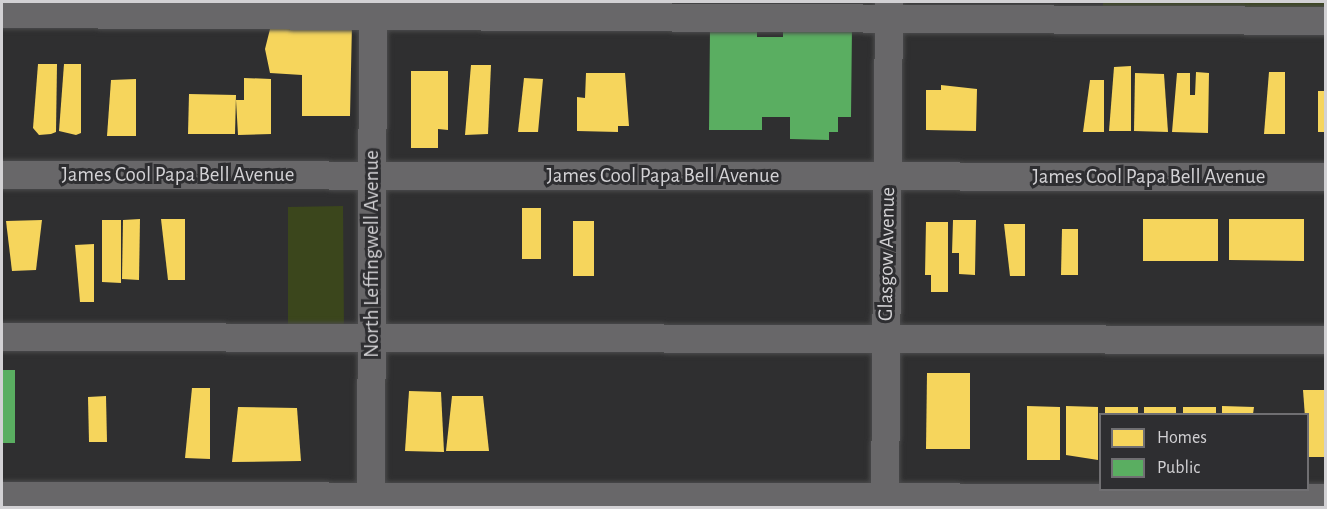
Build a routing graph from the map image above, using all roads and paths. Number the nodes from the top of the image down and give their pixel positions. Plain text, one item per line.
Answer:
1 (373, 8) edge
2 (889, 9) edge
3 (2, 14) edge
4 (1326, 21) edge
5 (2, 175) edge
6 (372, 176) junction
7 (888, 177) junction
8 (1326, 177) edge
9 (2, 337) edge
10 (371, 339) junction
11 (886, 339) junction
12 (1326, 340) edge
13 (2, 496) edge
14 (1326, 498) edge
15 (64, 502) edge
16 (371, 502) edge
17 (885, 502) edge

1 - 2 street
1 - 3 street
1 - 6 street, North Leffingwell Avenue
2 - 4 street
2 - 7 street, Glasgow Avenue
5 - 6 street, James Cool Papa Bell Avenue
6 - 7 street, James Cool Papa Bell Avenue
6 - 10 street, North Leffingwell Avenue
7 - 8 street, James Cool Papa Bell Avenue
7 - 11 street, Glasgow Avenue
9 - 10 street
10 - 11 street
10 - 16 street, North Leffingwell Avenue
11 - 12 street
11 - 17 street, Glasgow Avenue
13 - 15 street
14 - 17 street
15 - 16 street
16 - 17 street

